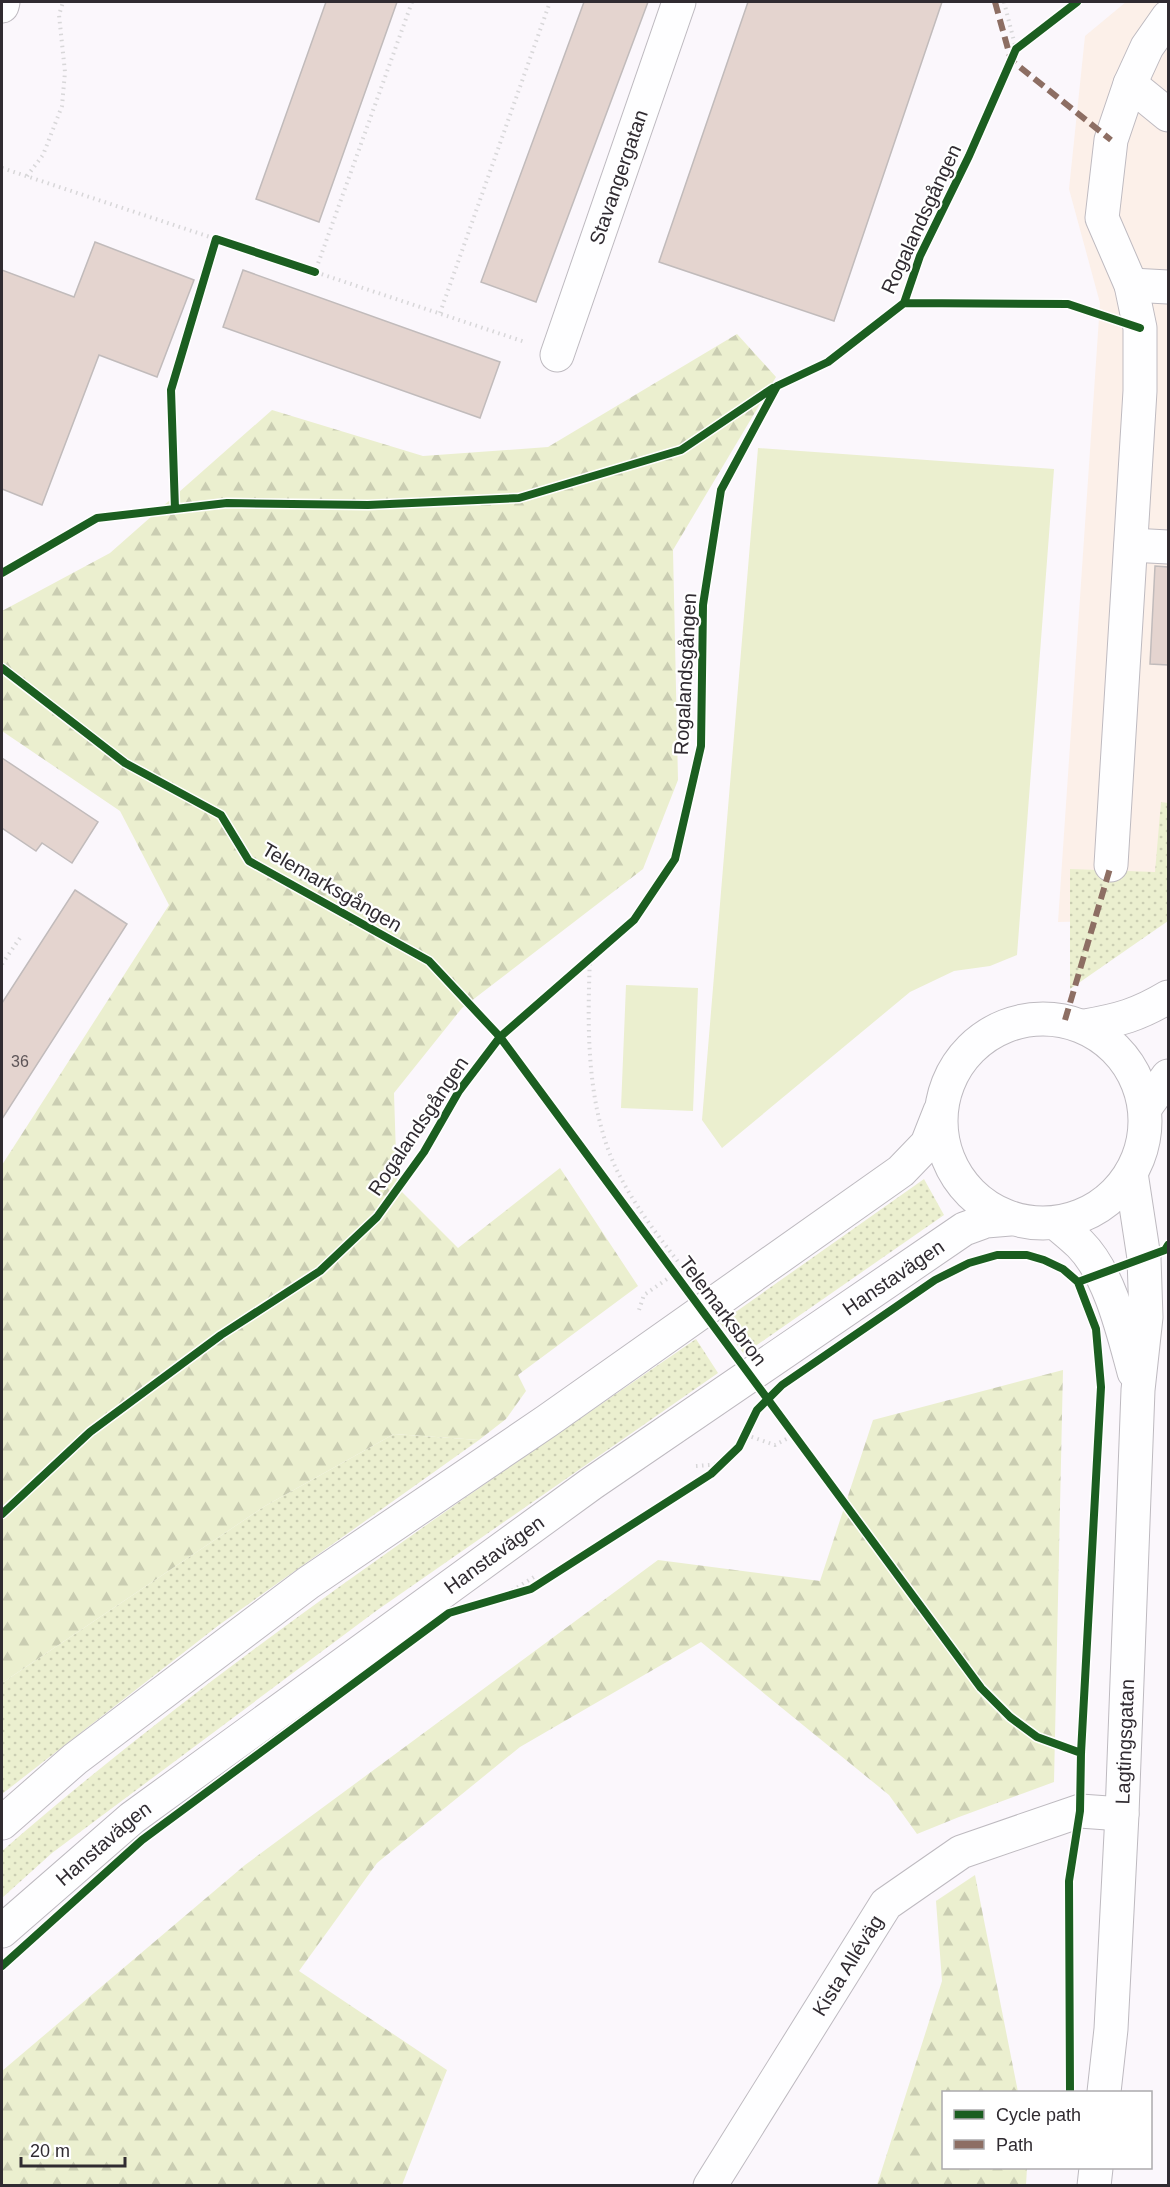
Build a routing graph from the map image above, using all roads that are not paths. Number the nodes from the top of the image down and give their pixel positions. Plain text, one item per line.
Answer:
1 (3, 2) edge
2 (679, 2) edge
3 (2, 6) edge
4 (1168, 17) edge
5 (1130, 84) junction
6 (1168, 115) edge
7 (1131, 285) junction
8 (1168, 287) edge
9 (557, 355) road end
10 (1154, 392) edge
11 (1131, 545) junction
12 (1168, 547) edge
13 (1112, 865) dead end
14 (1168, 997) edge
15 (1085, 1026) junction
16 (1168, 1076) edge
17 (1145, 1108) junction
18 (940, 1111) junction
19 (1131, 1173) junction
20 (1010, 1219) junction
21 (1056, 1223) junction
22 (1138, 1390) junction
23 (1122, 1814) junction
24 (2, 1823) edge
25 (2, 1931) edge
26 (1104, 2091) edge
27 (1096, 2169) edge
28 (710, 2186) edge
29 (1094, 2186) edge

1 - 3 main road
2 - 9 main road, Stavangergatan
4 - 5 main road
5 - 6 main road
5 - 7 main road
7 - 8 main road
7 - 10 main road
10 - 11 main road
11 - 12 main road
11 - 13 main road
14 - 15 main road
15 - 17 main road
15 - 18 main road
16 - 17 main road
17 - 19 main road
18 - 20 main road
18 - 24 main road
19 - 21 main road
19 - 22 main road, Lagtingsgatan
20 - 21 main road
20 - 25 main road, Hanstavägen
21 - 22 main road, Lagtingsgatan
22 - 23 main road, Lagtingsgatan
23 - 26 main road, Lagtingsgatan
23 - 28 main road, Kista Alléväg
27 - 29 main road

